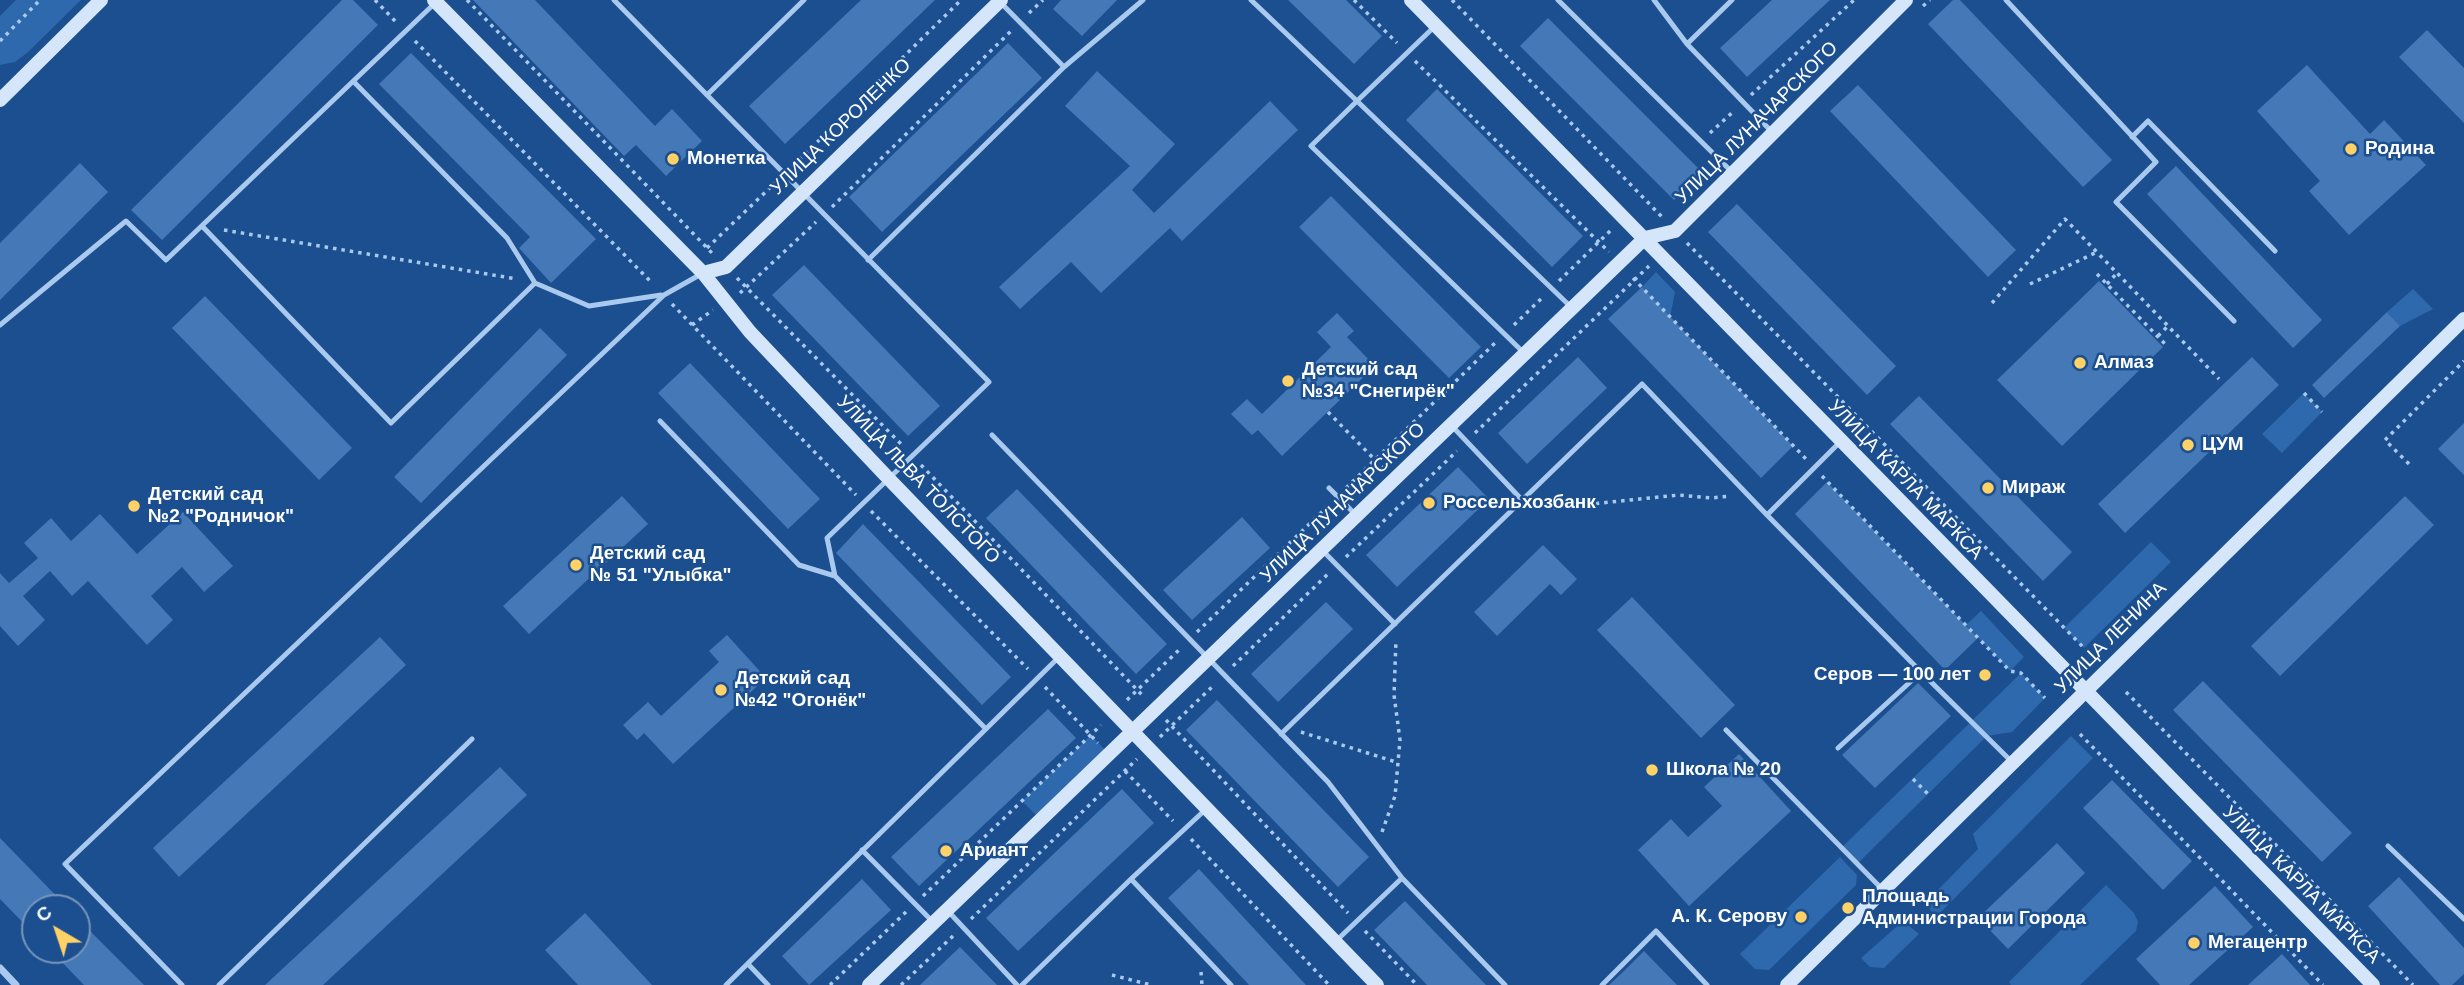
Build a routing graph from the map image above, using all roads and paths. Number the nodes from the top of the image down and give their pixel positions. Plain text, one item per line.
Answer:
1 (40, 0) edge
2 (101, 0) edge
3 (374, 0) edge
4 (467, 0) edge
5 (614, 0) edge
6 (804, 0) edge
7 (961, 0) edge
8 (1043, 0) edge
9 (1143, 0) edge
10 (1251, 0) edge
11 (1354, 0) edge
12 (1411, 0) edge
13 (1452, 0) edge
14 (1558, 0) edge
15 (1654, 0) edge
16 (1732, 0) edge
17 (1854, 0) edge
18 (1906, 0) edge
19 (2006, 0) edge
20 (435, 1) edge
21 (1001, 1) edge
22 (1020, 22) junction
23 (1436, 24) junction
24 (406, 32) junction
25 (0, 41) edge
26 (1687, 44) junction
27 (1407, 53) junction
28 (1064, 67) junction
29 (354, 82) junction
30 (707, 95) junction
31 (0, 100) edge
32 (1357, 102) junction
33 (1743, 102) junction
34 (1774, 134) junction
35 (2132, 136) junction
36 (1700, 142) junction
37 (1734, 174) junction
38 (784, 175) junction
39 (801, 192) junction
40 (824, 215) junction
41 (1625, 218) junction
42 (202, 226) junction
43 (1675, 231) junction
44 (1645, 238) junction
45 (1600, 242) junction
46 (707, 248) junction
47 (2275, 251) dead end
48 (2096, 252) junction
49 (1661, 255) junction
50 (868, 260) junction
51 (1618, 263) junction
52 (726, 267) junction
53 (704, 273) junction
54 (2097, 274) dead end
55 (2117, 274) junction
56 (1635, 280) junction
57 (536, 283) junction
58 (2030, 284) dead end
59 (2107, 284) junction
60 (1553, 288) junction
61 (748, 289) junction
62 (664, 295) junction
63 (725, 301) junction
64 (1992, 303) dead end
65 (1572, 307) junction
66 (2464, 319) edge
67 (2234, 321) dead end
68 (0, 325) edge
69 (692, 326) junction
70 (2168, 326) junction
71 (1504, 334) junction
72 (2158, 336) junction
73 (2167, 346) dead end
74 (1525, 354) junction
75 (2464, 361) edge
76 (2219, 379) dead end
77 (2304, 393) dead end
78 (1328, 412) dead end
79 (2322, 412) dead end
80 (660, 421) dead end
81 (1451, 425) junction
82 (992, 435) dead end
83 (1467, 441) junction
84 (1841, 441) junction
85 (911, 454) junction
86 (1375, 460) junction
87 (2409, 464) dead end
88 (1814, 468) junction
89 (888, 478) junction
90 (1394, 480) junction
91 (1329, 488) dead end
92 (1747, 494) junction
93 (1337, 496) junction
94 (1523, 501) junction
95 (863, 503) junction
96 (1767, 515) junction
97 (1357, 516) junction
98 (1322, 550) junction
99 (1337, 566) junction
100 (835, 576) junction
101 (1395, 624) junction
102 (1190, 638) junction
103 (2084, 648) dead end
104 (1060, 656) junction
105 (1209, 659) junction
106 (1921, 672) junction
107 (1224, 675) junction
108 (1037, 678) junction
109 (1137, 690) junction
110 (2084, 692) junction
111 (2126, 692) dead end
112 (2045, 698) dead end
113 (1157, 710) junction
114 (1115, 712) junction
115 (1172, 725) junction
116 (986, 729) junction
117 (1726, 730) dead end
118 (1134, 732) junction
119 (1281, 734) junction
120 (2080, 734) dead end
121 (1091, 735) junction
122 (472, 739) dead end
123 (1149, 747) junction
124 (1838, 748) dead end
125 (1110, 755) junction
126 (1397, 762) junction
127 (2013, 763) junction
128 (1125, 771) junction
129 (1913, 779) dead end
130 (1927, 794) dead end
131 (1208, 808) junction
132 (1183, 831) junction
133 (1377, 845) junction
134 (2388, 846) dead end
135 (862, 850) junction
136 (1402, 878) junction
137 (1131, 879) junction
138 (1884, 891) junction
139 (915, 904) junction
140 (947, 910) junction
141 (2464, 919) edge
142 (1356, 921) junction
143 (934, 923) junction
144 (962, 927) junction
145 (1335, 941) junction
146 (748, 964) junction
147 (0, 968) edge
148 (1112, 975) dead end
149 (16, 985) edge
150 (182, 985) edge
151 (219, 985) edge
152 (726, 985) edge
153 (768, 985) edge
154 (830, 985) edge
155 (869, 985) edge
156 (901, 985) edge
157 (1019, 985) edge
158 (1151, 985) edge
159 (1231, 985) edge
160 (1329, 985) edge
161 (1377, 985) edge
162 (1418, 985) edge
163 (1505, 985) edge
164 (1602, 985) edge
165 (1707, 985) edge
166 (1787, 985) edge
167 (2323, 985) edge
168 (2373, 985) edge
169 (2413, 985) edge

1 - 25 path
2 - 31 street
3 - 24 path
4 - 46 path
5 - 30 lane
6 - 30 lane
7 - 38 path
8 - 22 path
9 - 28 lane
10 - 32 lane
11 - 27 path
12 - 23 street, УЛИЦА КАРЛА МАРКСА
13 - 43 path
14 - 36 lane
15 - 26 lane
16 - 26 lane
17 - 33 path
18 - 34 street, УЛИЦА ЛУНАЧАРСКОГО
19 - 35 lane
20 - 24 lane
20 - 53 street, УЛИЦА ЛЬВА ТОЛСТОГО
21 - 22 lane
21 - 39 street, УЛИЦА КОРОЛЕНКО
22 - 28 lane
22 - 40 path
23 - 27 lane
23 - 41 street, УЛИЦА КАРЛА МАРКСА
24 - 29 lane
24 - 62 path
26 - 33 lane
27 - 32 lane
27 - 45 path
28 - 50 lane
29 - 42 lane
29 - 57 lane
30 - 38 lane
32 - 60 lane
32 - 71 lane
33 - 34 lane
33 - 36 path
34 - 37 street, УЛИЦА ЛУНАЧАРСКОГО
35 - 47 lane
35 - 67 lane
36 - 37 lane
37 - 43 street, УЛИЦА ЛУНАЧАРСКОГО
38 - 39 lane
38 - 46 path
39 - 40 lane
39 - 52 street, УЛИЦА КОРОЛЕНКО
40 - 50 lane
40 - 61 path
41 - 44 street, УЛИЦА КАРЛА МАРКСА
41 - 45 path
42 - 57 path
42 - 57 lane
42 - 68 lane
43 - 44 street, УЛИЦА ЛУНАЧАРСКОГО
43 - 103 path
44 - 49 street, УЛИЦА КАРЛА МАРКСА
44 - 51 street, УЛИЦА ЛУНАЧАРСКОГО
45 - 51 path
45 - 60 path
46 - 52 path
48 - 55 path
48 - 58 path
48 - 64 path
49 - 56 path
49 - 84 street, УЛИЦА КАРЛА МАРКСА
50 - 85 lane
51 - 56 path
51 - 65 street, УЛИЦА ЛУНАЧАРСКОГО
52 - 53 street, УЛИЦА КОРОЛЕНКО
52 - 61 path
53 - 62 lane
53 - 63 street, УЛИЦА ЛЬВА ТОЛСТОГО
54 - 59 path
55 - 59 path
55 - 70 path
56 - 83 path
56 - 88 path
57 - 62 lane
59 - 72 path
60 - 65 lane
60 - 71 path
61 - 63 path
61 - 85 path
62 - 69 path
62 - 150 lane
63 - 69 path
63 - 89 street, УЛИЦА ЛЬВА ТОЛСТОГО
65 - 74 street, УЛИЦА ЛУНАЧАРСКОГО
66 - 110 street, УЛИЦА ЛЕНИНА
69 - 95 path
70 - 72 path
70 - 76 path
71 - 74 lane
71 - 86 path
72 - 73 path
74 - 81 street, УЛИЦА ЛУНАЧАРСКОГО
75 - 87 path
77 - 79 path
78 - 86 path
80 - 100 lane
81 - 83 lane
81 - 90 street, УЛИЦА ЛУНАЧАРСКОГО
82 - 102 lane
83 - 94 lane
83 - 99 path
84 - 88 lane
84 - 110 street, УЛИЦА КАРЛА МАРКСА
85 - 89 lane
85 - 109 path
86 - 90 path
86 - 93 path
88 - 96 lane
88 - 112 path
89 - 95 lane
89 - 104 street, УЛИЦА ЛЬВА ТОЛСТОГО
90 - 97 street, УЛИЦА ЛУНАЧАРСКОГО
91 - 93 lane
92 - 94 path
92 - 94 lane
92 - 96 lane
93 - 97 lane
93 - 102 path
94 - 101 lane
95 - 100 lane
95 - 108 path
96 - 106 lane
97 - 98 street, УЛИЦА ЛУНАЧАРСКОГО
98 - 99 lane
98 - 105 street, УЛИЦА ЛУНАЧАРСКОГО
99 - 101 lane
99 - 107 path
100 - 116 lane
101 - 119 lane
101 - 126 path
102 - 105 lane
102 - 109 path
104 - 108 lane
104 - 114 street, УЛИЦА ЛЬВА ТОЛСТОГО
105 - 107 lane
105 - 113 street, УЛИЦА ЛУНАЧАРСКОГО
106 - 124 lane
106 - 127 lane
107 - 115 path
107 - 119 lane
108 - 116 lane
108 - 121 path
109 - 113 path
109 - 114 path
110 - 127 street, УЛИЦА ЛЕНИНА
110 - 168 street, УЛИЦА КАРЛА МАРКСА
111 - 169 path
113 - 115 path
113 - 118 street, УЛИЦА ЛУНАЧАРСКОГО
114 - 118 street, УЛИЦА ЛЬВА ТОЛСТОГО
114 - 121 path
115 - 123 path
115 - 142 path
116 - 135 lane
117 - 138 lane
118 - 123 street, УЛИЦА ЛЬВА ТОЛСТОГО
118 - 125 street, УЛИЦА ЛУНАЧАРСКОГО
119 - 126 path
119 - 133 lane
120 - 167 path
121 - 125 path
121 - 139 path
122 - 151 lane
123 - 128 path
123 - 131 street, УЛИЦА ЛЬВА ТОЛСТОГО
125 - 128 path
125 - 140 street, УЛИЦА ЛУНАЧАРСКОГО
126 - 133 path
127 - 138 street, УЛИЦА ЛЕНИНА
128 - 132 path
128 - 144 path
129 - 130 path
131 - 132 lane
131 - 145 street, УЛИЦА ЛЬВА ТОЛСТОГО
132 - 137 lane
132 - 160 path
133 - 136 lane
134 - 141 lane
135 - 139 lane
135 - 146 lane
136 - 142 lane
136 - 163 lane
137 - 157 lane
137 - 159 lane
138 - 166 street, УЛИЦА ЛЕНИНА
139 - 143 lane
139 - 154 path
140 - 143 street, УЛИЦА ЛУНАЧАРСКОГО
140 - 144 lane
142 - 145 lane
142 - 162 path
143 - 155 street, УЛИЦА ЛУНАЧАРСКОГО
144 - 156 path
144 - 157 lane
145 - 161 street, УЛИЦА ЛЬВА ТОЛСТОГО
146 - 152 lane
146 - 153 lane
147 - 149 street
148 - 158 path
164 - 165 lane

